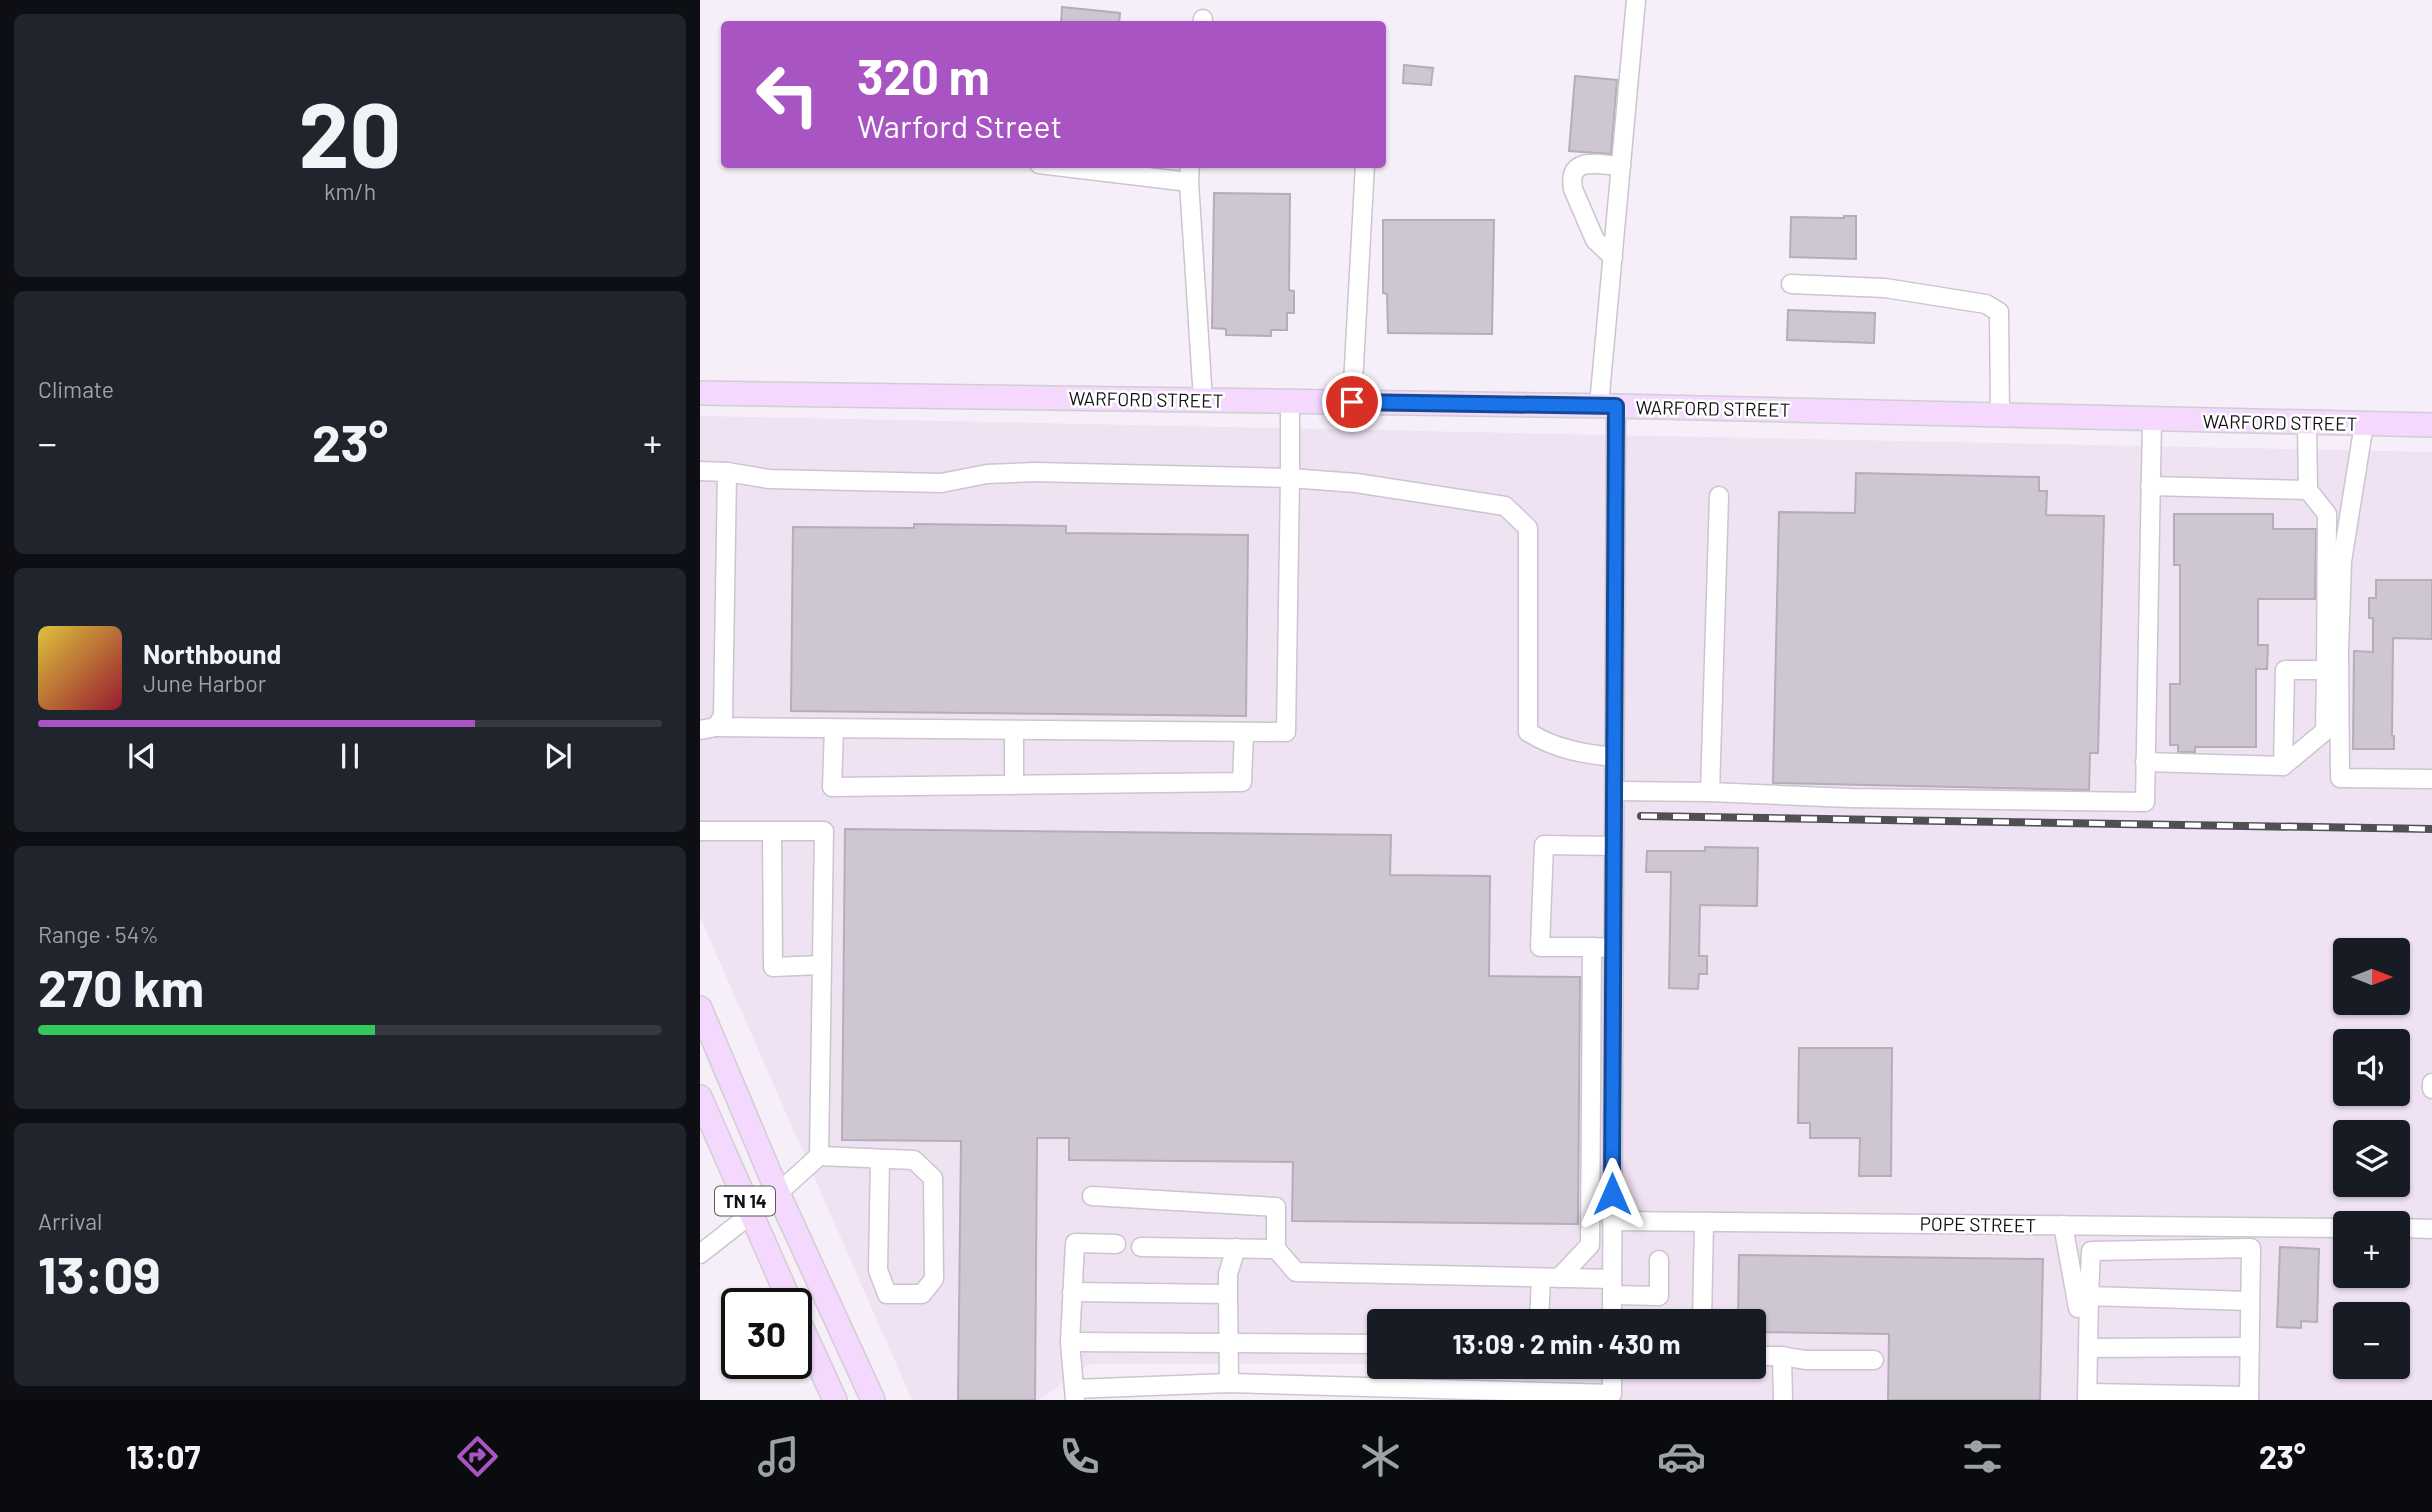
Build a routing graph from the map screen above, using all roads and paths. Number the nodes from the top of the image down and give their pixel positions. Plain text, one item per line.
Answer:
1 (1636, 0) edge
2 (1621, 166) junction
3 (1106, 168) edge
4 (1365, 168) edge
5 (1189, 173) edge
6 (1613, 257) junction
7 (1791, 284) dead end
8 (700, 393) edge
9 (1203, 400) junction
10 (1290, 401) junction
11 (1352, 402) junction
12 (1607, 406) junction
13 (2000, 415) junction
14 (2152, 419) junction
15 (2307, 422) junction
16 (2364, 424) junction
17 (2432, 425) edge
18 (700, 471) edge
19 (727, 472) junction
20 (1290, 478) junction
21 (2150, 486) junction
22 (2308, 490) junction
23 (1719, 496) dead end
24 (2326, 670) junction
25 (708, 729) edge
26 (834, 729) junction
27 (1014, 731) junction
28 (1244, 732) junction
29 (1614, 757) junction
30 (2145, 762) junction
31 (2283, 766) junction
32 (2432, 779) edge
33 (1014, 785) junction
34 (1614, 791) junction
35 (1710, 792) junction
36 (700, 831) edge
37 (772, 831) junction
38 (1614, 846) junction
39 (1592, 947) junction
40 (1613, 948) junction
41 (821, 965) junction
42 (700, 1009) edge
43 (2432, 1083) edge
44 (2432, 1089) edge
45 (700, 1097) edge
46 (819, 1156) junction
47 (880, 1159) junction
48 (779, 1193) junction
49 (1092, 1196) dead end
50 (751, 1214) junction
51 (1612, 1221) junction
52 (1704, 1222) junction
53 (2063, 1225) junction
54 (2333, 1228) edge
55 (2410, 1228) edge
56 (2432, 1229) edge
57 (1116, 1244) dead end
58 (1141, 1247) dead end
59 (1236, 1248) junction
60 (1276, 1249) junction
61 (700, 1254) edge
62 (1659, 1260) dead end
63 (1541, 1278) junction
64 (1559, 1278) junction
65 (1612, 1287) junction
66 (784, 1288) edge
67 (1072, 1292) junction
68 (1228, 1294) junction
69 (2083, 1296) junction
70 (2250, 1301) junction
71 (1540, 1309) edge
72 (1612, 1309) edge
73 (1702, 1309) edge
74 (1070, 1342) junction
75 (1229, 1342) junction
76 (1367, 1344) edge
77 (2250, 1347) junction
78 (2088, 1348) junction
79 (812, 1350) edge
80 (1766, 1356) edge
81 (1782, 1356) junction
82 (1874, 1360) dead end
83 (1612, 1379) edge
84 (1229, 1383) junction
85 (1075, 1394) edge
86 (2085, 1397) edge
87 (2249, 1398) edge
88 (835, 1400) edge
89 (873, 1400) edge
90 (1783, 1400) edge

1 - 2 street
2 - 6 street
2 - 6 street
3 - 5 street
4 - 11 street
5 - 9 street
6 - 12 street
7 - 13 street
8 - 9 main road, WARFORD STREET
9 - 10 main road, WARFORD STREET
10 - 11 main road, WARFORD STREET
10 - 20 street
11 - 12 main road, WARFORD STREET
12 - 13 main road, WARFORD STREET
12 - 29 street
13 - 14 main road, WARFORD STREET
14 - 15 main road, WARFORD STREET
14 - 21 street
15 - 16 main road, WARFORD STREET
15 - 22 street
16 - 17 main road, WARFORD STREET
16 - 32 street
18 - 19 street
19 - 20 street
19 - 25 street
20 - 28 street
20 - 29 street
21 - 22 street
21 - 30 street
22 - 24 street
23 - 35 street
24 - 31 street
24 - 31 street
25 - 26 street
26 - 27 street
26 - 33 street
27 - 28 street
27 - 33 street
28 - 33 street
29 - 34 street
30 - 31 street
30 - 35 street
34 - 35 street
34 - 38 street
36 - 37 street
37 - 41 street
37 - 41 street
38 - 39 street
38 - 40 street
39 - 40 street
39 - 64 street
40 - 51 street
41 - 46 street
42 - 48 main road, TN 14
43 - 44 street
45 - 50 main road, TN 14
46 - 47 street
46 - 48 street
47 - 47 street
48 - 50 street
48 - 89 main road, TN 14
49 - 60 street
50 - 61 street
50 - 66 main road, TN 14
51 - 52 street, POPE STREET
51 - 65 street
52 - 53 street, POPE STREET
52 - 73 street
53 - 54 street, POPE STREET
53 - 69 street
55 - 56 street
57 - 67 street
58 - 59 street
59 - 60 street
59 - 68 street
60 - 63 street
62 - 65 street
63 - 64 street
63 - 71 street
64 - 65 street
65 - 72 street
67 - 68 street
67 - 74 street
68 - 75 street
69 - 70 street
69 - 70 street
69 - 78 street
69 - 86 street
70 - 77 street
74 - 75 street
74 - 85 street
75 - 76 street
75 - 84 street
77 - 78 street
77 - 87 street
78 - 86 street
79 - 88 main road
80 - 81 street
81 - 82 street
81 - 90 street
83 - 84 street
84 - 85 street
86 - 87 street

